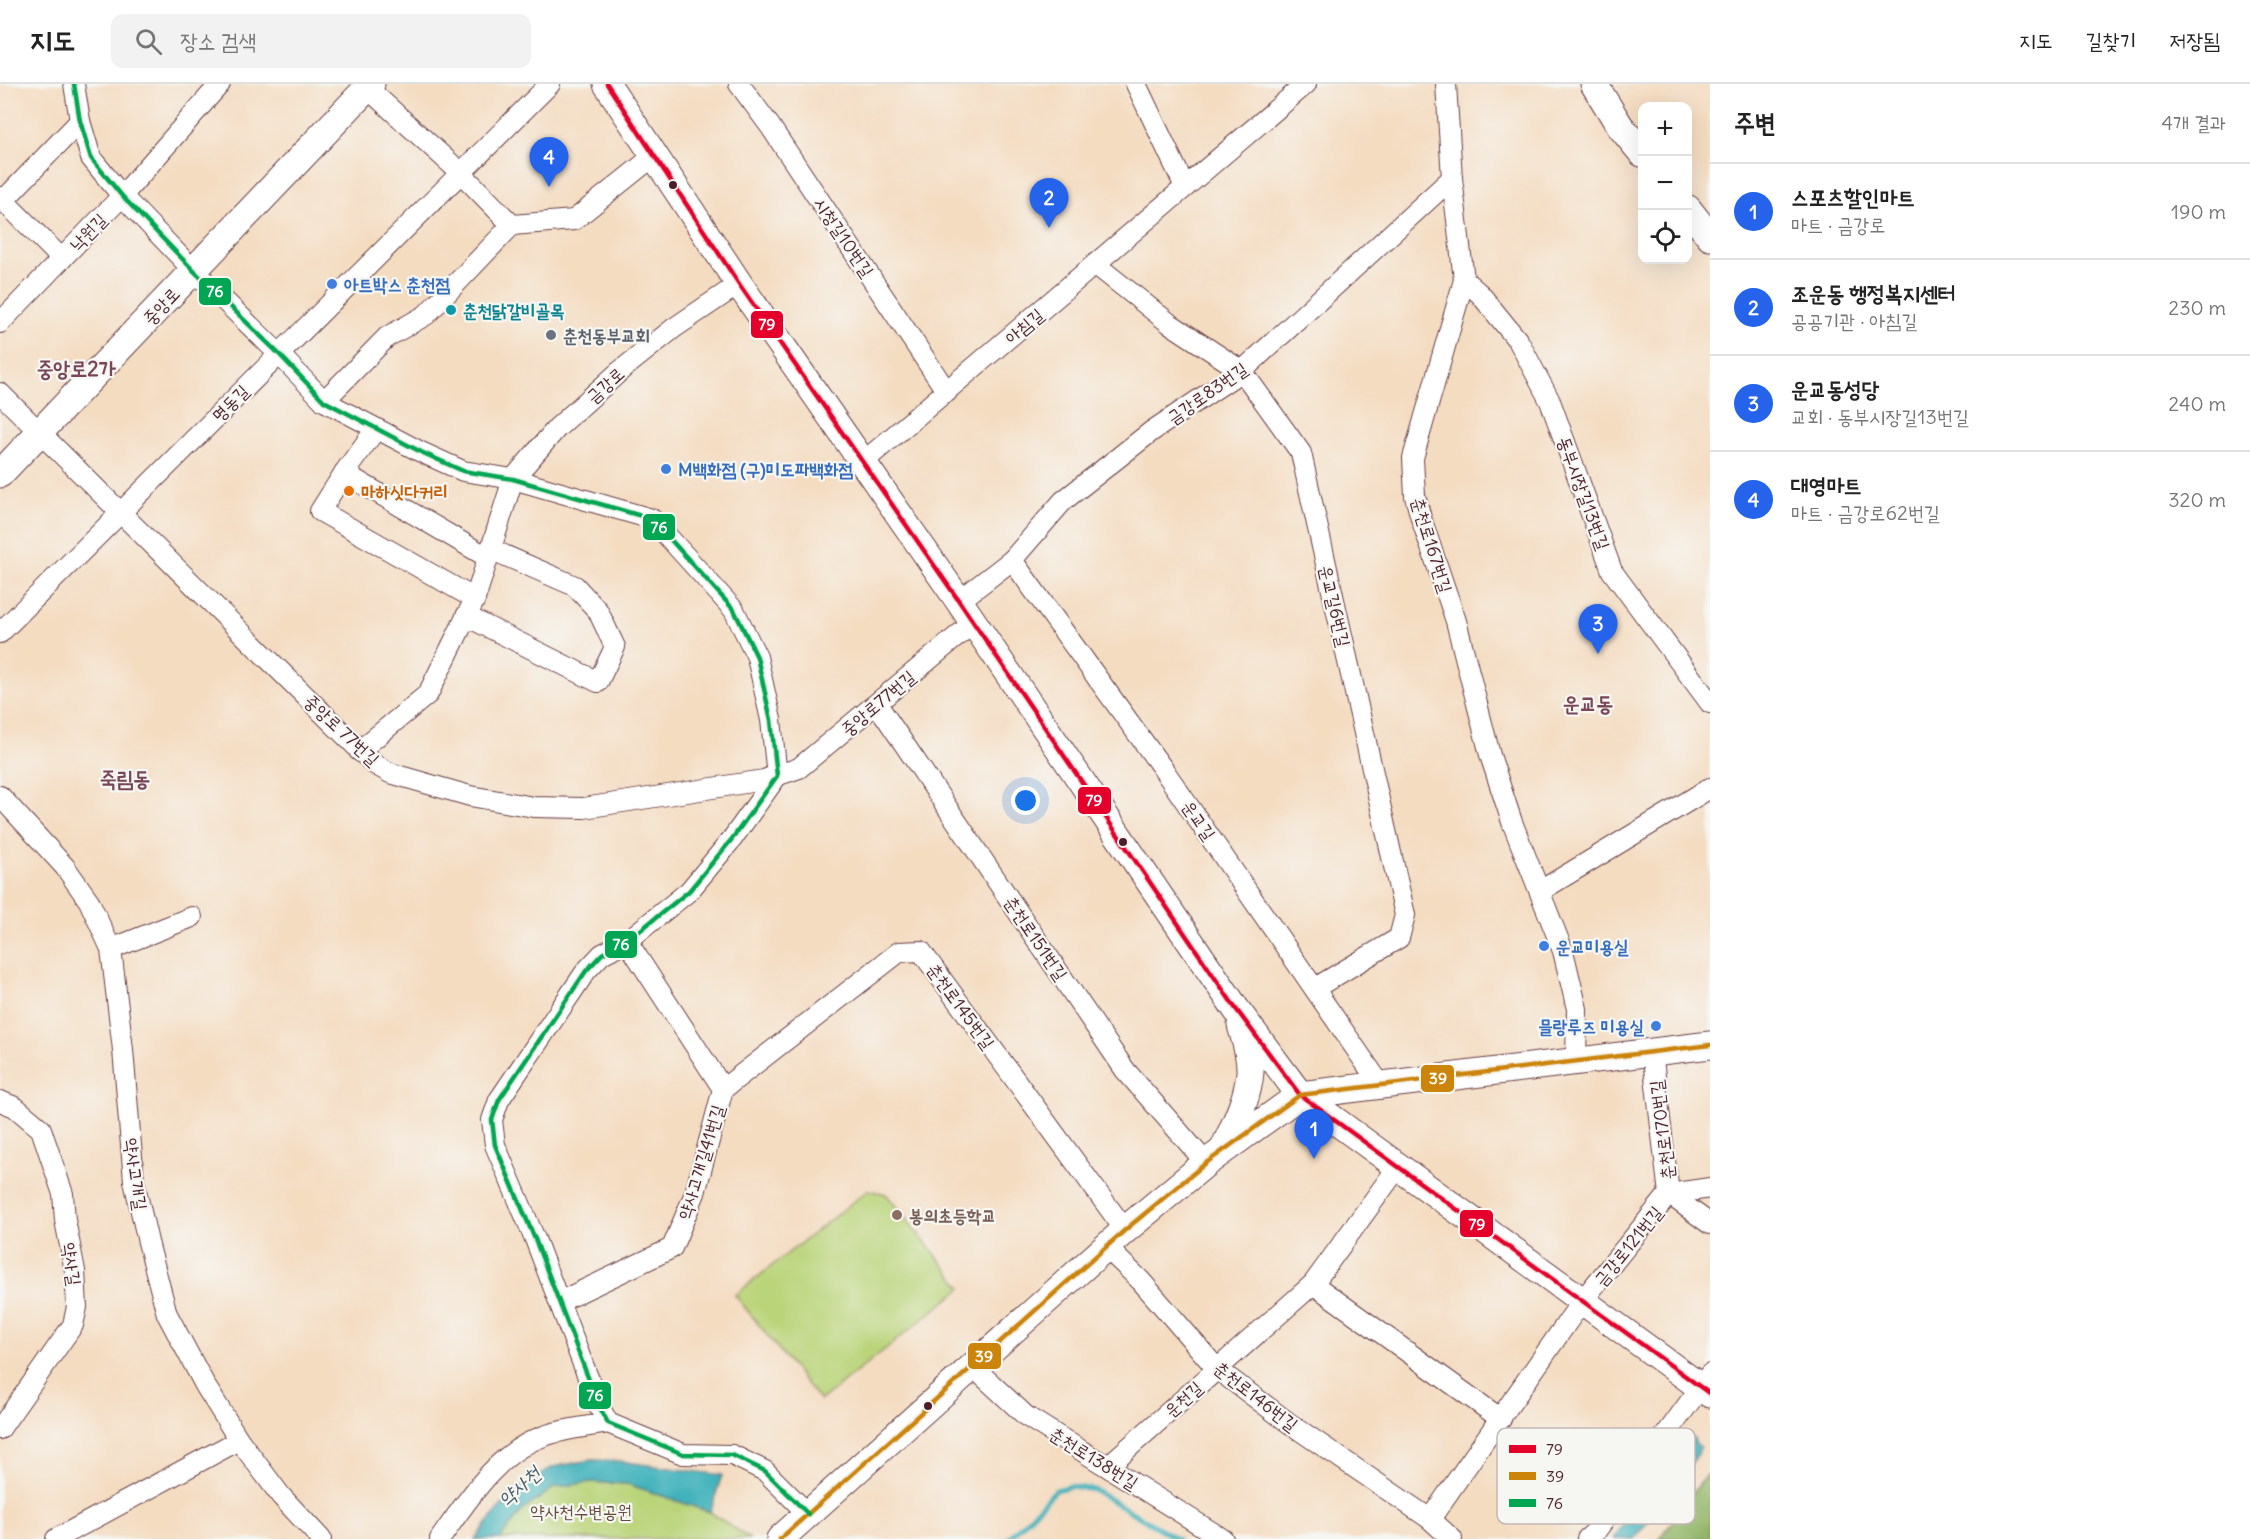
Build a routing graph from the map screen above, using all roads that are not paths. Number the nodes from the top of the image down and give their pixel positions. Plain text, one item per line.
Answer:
1 (74, 84) edge
2 (220, 84) edge
3 (550, 84) edge
4 (608, 84) edge
5 (739, 84) edge
6 (1136, 84) edge
7 (1306, 84) edge
8 (1446, 84) edge
9 (1594, 84) edge
10 (367, 85) edge
11 (80, 121) junction
12 (1638, 148) edge
13 (655, 155) junction
14 (462, 173) junction
15 (1452, 178) junction
16 (1185, 187) junction
17 (122, 196) junction
18 (2, 199) edge
19 (1689, 210) edge
20 (512, 225) junction
21 (1710, 237) edge
22 (62, 259) junction
23 (1096, 265) junction
24 (194, 271) junction
25 (1464, 280) junction
26 (739, 284) junction
27 (0, 323) edge
28 (279, 354) junction
29 (1242, 371) junction
30 (946, 392) junction
31 (0, 393) edge
32 (324, 401) junction
33 (376, 429) junction
34 (41, 433) junction
35 (862, 463) junction
36 (344, 473) junction
37 (0, 474) edge
38 (513, 479) junction
39 (121, 513) junction
40 (488, 553) junction
41 (1012, 560) junction
42 (470, 608) junction
43 (966, 612) junction
44 (0, 633) edge
45 (1710, 703) edge
46 (877, 704) junction
47 (359, 751) junction
48 (777, 776) junction
49 (1710, 788) edge
50 (0, 796) edge
51 (1540, 891) junction
52 (192, 917) dead end
53 (627, 941) junction
54 (111, 949) junction
55 (1315, 988) junction
56 (1236, 1010) junction
57 (1710, 1045) edge
58 (1652, 1051) junction
59 (1576, 1060) junction
60 (1380, 1084) junction
61 (723, 1089) junction
62 (1300, 1095) junction
63 (0, 1101) edge
64 (1214, 1157) junction
65 (1398, 1167) junction
66 (1710, 1188) edge
67 (1670, 1194) junction
68 (1710, 1224) edge
69 (1116, 1238) junction
70 (1313, 1284) junction
71 (1582, 1301) junction
72 (559, 1302) junction
73 (972, 1366) junction
74 (1217, 1369) junction
75 (1706, 1385) edge
76 (1501, 1419) junction
77 (608, 1423) junction
78 (1674, 1428) edge
79 (0, 1429) edge
80 (239, 1440) junction
81 (1108, 1466) junction
82 (808, 1514) junction
83 (1430, 1519) junction
84 (1601, 1524) edge
85 (1198, 1532) edge
86 (56, 1539) edge
87 (321, 1539) edge
88 (440, 1539) edge
89 (780, 1539) edge
90 (1223, 1539) edge
91 (1452, 1539) edge
92 (1587, 1539) edge

1 - 11 street
2 - 17 street, 낙원길
3 - 14 street, 명동길
4 - 13 street
5 - 30 street, 시청길10번길
6 - 16 street
7 - 16 street, 아침길
8 - 15 street, 춘천로167번길
9 - 12 street
10 - 14 street
10 - 24 street, 중앙로
11 - 17 street
11 - 18 street
13 - 20 street
13 - 26 street
14 - 20 street
14 - 28 street, 명동길
15 - 25 street, 춘천로167번길
15 - 29 street, 금강로83번길
16 - 23 street, 아침길
17 - 22 street, 낙원길
17 - 24 street
18 - 22 street
19 - 21 street
20 - 32 street
22 - 27 street, 낙원길
23 - 29 street, 운교길6번길
23 - 30 street, 아침길
24 - 28 street
24 - 34 street, 중앙로
25 - 45 street, 동부시장길13번길
25 - 51 street, 춘천로167번길
26 - 35 street
26 - 38 street, 금강로
28 - 32 street
28 - 39 street, 명동길
29 - 41 street, 금강로83번길
29 - 55 street, 운교길6번길
30 - 35 street, 아침길
31 - 34 street
32 - 33 street
33 - 36 street
33 - 38 street
34 - 37 street, 중앙로
34 - 39 street, 중앙로 77번길
35 - 43 street
36 - 40 street
36 - 42 street
38 - 40 street
38 - 48 street
39 - 44 street, 명동길
39 - 47 street, 중앙로 77번길
40 - 42 street
40 - 42 street
41 - 43 street, 금강로83번길
41 - 55 street, 운교길
42 - 47 street
43 - 46 street, 중앙로77번길
43 - 56 street
46 - 48 street, 중앙로77번길
46 - 64 street, 춘천로151번길
47 - 48 street, 중앙로 77번길
48 - 53 street
49 - 51 street
50 - 54 street, 약사고개길
51 - 59 street, 춘천로167번길
52 - 54 street
53 - 61 street, 약사고개길41번길
53 - 72 street
54 - 80 street, 약사고개길
55 - 60 street, 운교길
56 - 62 street
56 - 64 street
57 - 58 street
58 - 59 street
58 - 67 street, 춘천로170번길
59 - 60 street
60 - 62 street
61 - 69 street, 춘천로145번길
61 - 72 street, 약사고개길41번길
62 - 64 street
62 - 65 street
63 - 79 street, 약사길
64 - 69 street
65 - 70 street, 운천길
65 - 71 street
66 - 67 street, 금강로121번길
67 - 68 street, 춘천로170번길
67 - 71 street, 금강로121번길
69 - 73 street
69 - 74 street, 춘천로146번길
70 - 74 street, 운천길
70 - 76 street
71 - 75 street
71 - 76 street
72 - 77 street
73 - 81 street, 춘천로138번길
73 - 82 street
74 - 81 street, 운천길
74 - 83 street, 춘천로146번길
75 - 78 street
76 - 83 street
77 - 82 street
77 - 88 street
80 - 86 street
80 - 87 street, 약사고개길
81 - 85 street, 춘천로138번길
82 - 89 street
83 - 91 street, 춘천로146번길
84 - 92 street
85 - 90 street, 춘천로138번길

